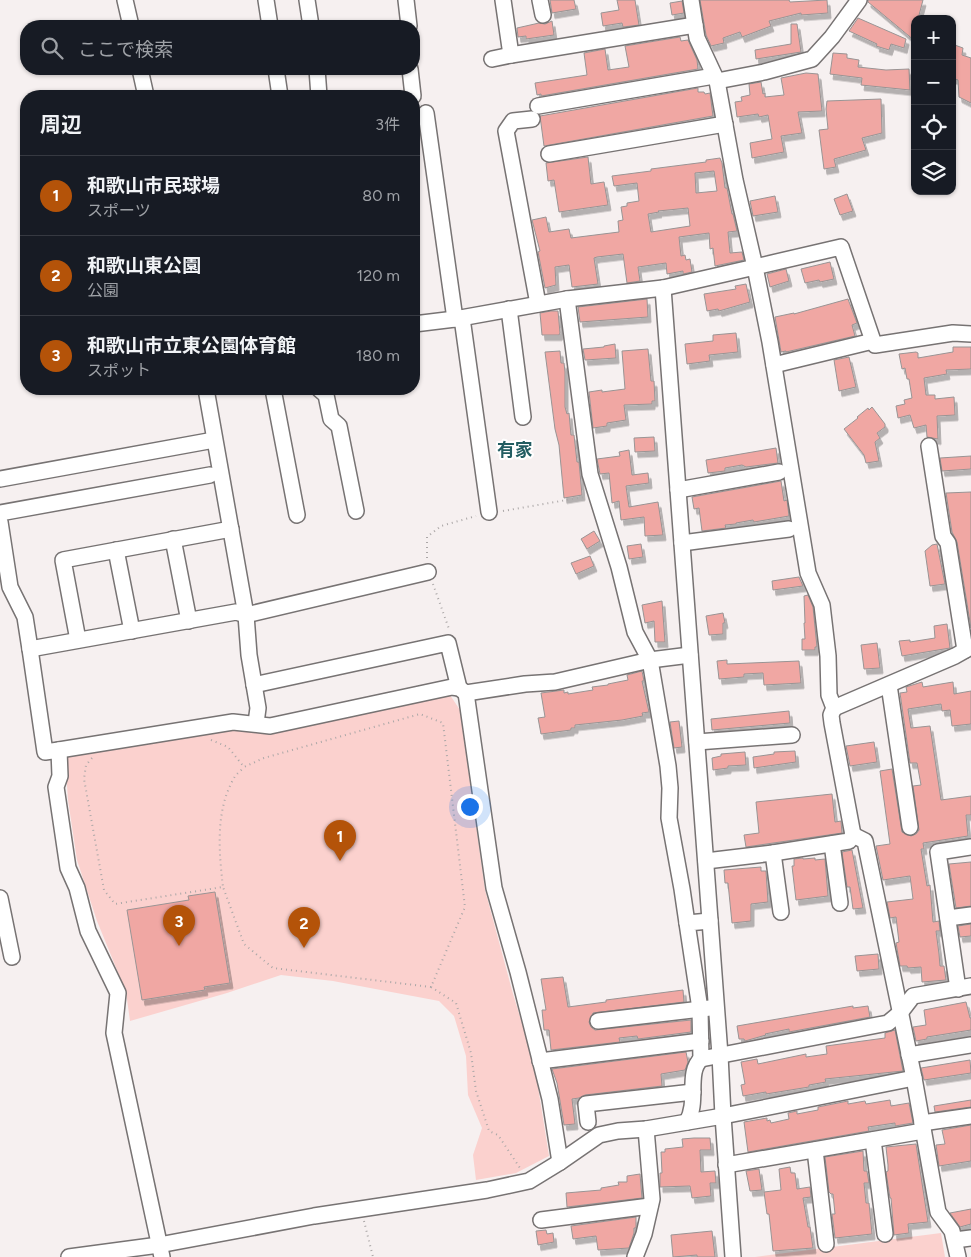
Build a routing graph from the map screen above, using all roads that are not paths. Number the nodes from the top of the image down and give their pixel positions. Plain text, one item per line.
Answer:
1 (125, 0) edge
2 (266, 0) edge
3 (307, 0) edge
4 (406, 0) edge
5 (503, 0) edge
6 (691, 0) edge
7 (859, 0) edge
8 (130, 20) edge
9 (269, 20) edge
10 (310, 20) edge
11 (408, 20) edge
12 (695, 25) junction
13 (511, 55) junction
14 (492, 59) dead end
15 (141, 75) edge
16 (277, 75) edge
17 (317, 75) edge
18 (411, 75) edge
19 (716, 79) junction
20 (145, 90) edge
21 (279, 90) edge
22 (319, 90) edge
23 (412, 90) edge
24 (426, 113) dead end
25 (725, 124) junction
26 (549, 154) dead end
27 (755, 267) junction
28 (663, 288) junction
29 (567, 299) junction
30 (538, 304) junction
31 (509, 309) junction
32 (459, 318) junction
33 (420, 323) edge
34 (971, 334) edge
35 (873, 341) junction
36 (774, 365) junction
37 (206, 395) edge
38 (274, 395) edge
39 (326, 395) edge
40 (523, 417) dead end
41 (210, 446) junction
42 (929, 446) dead end
43 (779, 472) dead end
44 (210, 475) junction
45 (0, 478) edge
46 (678, 490) junction
47 (217, 504) dead end
48 (356, 511) dead end
49 (489, 512) road end
50 (0, 513) edge
51 (297, 515) dead end
52 (0, 522) edge
53 (231, 529) junction
54 (789, 529) dead end
55 (173, 539) junction
56 (682, 543) junction
57 (225, 546) dead end
58 (116, 550) junction
59 (428, 572) road end
60 (5, 588) edge
61 (241, 614) junction
62 (189, 621) junction
63 (132, 631) junction
64 (78, 640) junction
65 (968, 648) edge
66 (30, 649) junction
67 (690, 655) junction
68 (650, 660) junction
69 (254, 685) junction
70 (888, 685) junction
71 (463, 691) junction
72 (834, 708) junction
73 (256, 723) junction
74 (792, 735) dead end
75 (697, 742) junction
76 (59, 750) junction
77 (910, 827) dead end
78 (853, 835) junction
79 (832, 844) junction
80 (971, 847) edge
81 (772, 853) junction
82 (706, 861) junction
83 (0, 898) edge
84 (840, 903) dead end
85 (781, 912) dead end
86 (2, 914) edge
87 (971, 915) edge
88 (948, 918) junction
89 (710, 921) junction
90 (687, 923) junction
91 (12, 957) dead end
92 (965, 988) edge
93 (717, 1008) junction
94 (700, 1009) junction
95 (900, 1013) junction
96 (598, 1021) dead end
97 (701, 1041) junction
98 (971, 1046) edge
99 (720, 1055) junction
100 (909, 1055) junction
101 (701, 1058) junction
102 (540, 1061) junction
103 (914, 1078) junction
104 (693, 1092) junction
105 (722, 1116) junction
106 (971, 1116) edge
107 (588, 1122) dead end
108 (687, 1122) junction
109 (923, 1127) junction
110 (646, 1129) junction
111 (873, 1140) junction
112 (814, 1150) junction
113 (560, 1162) junction
114 (726, 1164) junction
115 (650, 1206) junction
116 (541, 1220) dead end
117 (885, 1234) dead end
118 (971, 1238) edge
119 (955, 1240) junction
120 (826, 1244) dead end
121 (161, 1251) edge
122 (69, 1257) edge
123 (631, 1257) edge
124 (733, 1257) edge
125 (958, 1257) edge

1 - 8 street
2 - 9 street
3 - 10 street
4 - 11 street
5 - 13 street
6 - 12 street
7 - 19 street
12 - 13 street
12 - 19 street
13 - 14 street
15 - 20 street
16 - 21 street
17 - 22 street
18 - 23 street
19 - 25 street
19 - 30 street
24 - 32 street
25 - 26 street
25 - 27 street
27 - 28 street
27 - 35 street
27 - 36 street
28 - 29 street
28 - 46 street
29 - 30 street
29 - 68 street
30 - 31 street
31 - 32 street
31 - 40 street
32 - 33 street
32 - 49 street
34 - 35 street
35 - 36 street
36 - 72 street
37 - 41 street
38 - 51 street
39 - 48 street
41 - 44 street
41 - 45 street
41 - 53 street
42 - 65 street
43 - 46 street
44 - 47 street
44 - 50 street
46 - 56 street
52 - 60 street
53 - 55 street
53 - 61 street
54 - 56 street
55 - 58 street
55 - 62 street
56 - 67 street
57 - 61 street
58 - 63 street
58 - 64 street
59 - 61 street
60 - 66 street
61 - 62 street
61 - 69 street
62 - 63 street
63 - 64 street
64 - 66 street
65 - 70 street
66 - 76 street
67 - 68 street
67 - 75 street
68 - 71 street
68 - 90 street
69 - 71 street
69 - 73 street
70 - 72 street
70 - 77 street
71 - 73 street
71 - 102 street
72 - 78 street
73 - 76 street
74 - 75 street
75 - 82 street
76 - 121 street
78 - 79 street
78 - 95 street
79 - 81 street
79 - 84 street
80 - 88 street
81 - 82 street
81 - 85 street
82 - 89 street
83 - 86 street
86 - 91 street
87 - 88 street
88 - 92 street
89 - 90 street
89 - 93 street
90 - 94 street
92 - 95 street
93 - 94 street
93 - 99 street
94 - 96 street
94 - 97 street
95 - 99 street
95 - 100 street
97 - 101 street
97 - 102 street
98 - 100 street
99 - 101 street
99 - 105 street
100 - 103 street
101 - 104 street
102 - 113 street
103 - 105 street
103 - 109 street
104 - 107 street
104 - 108 street
105 - 108 street
105 - 114 street
106 - 109 street
108 - 110 street
109 - 111 street
109 - 119 street
110 - 113 street
110 - 115 street
111 - 112 street
111 - 117 street
112 - 114 street
112 - 120 street
113 - 121 street
114 - 124 street
115 - 116 street
115 - 123 street
118 - 119 street
119 - 125 street
121 - 122 street

